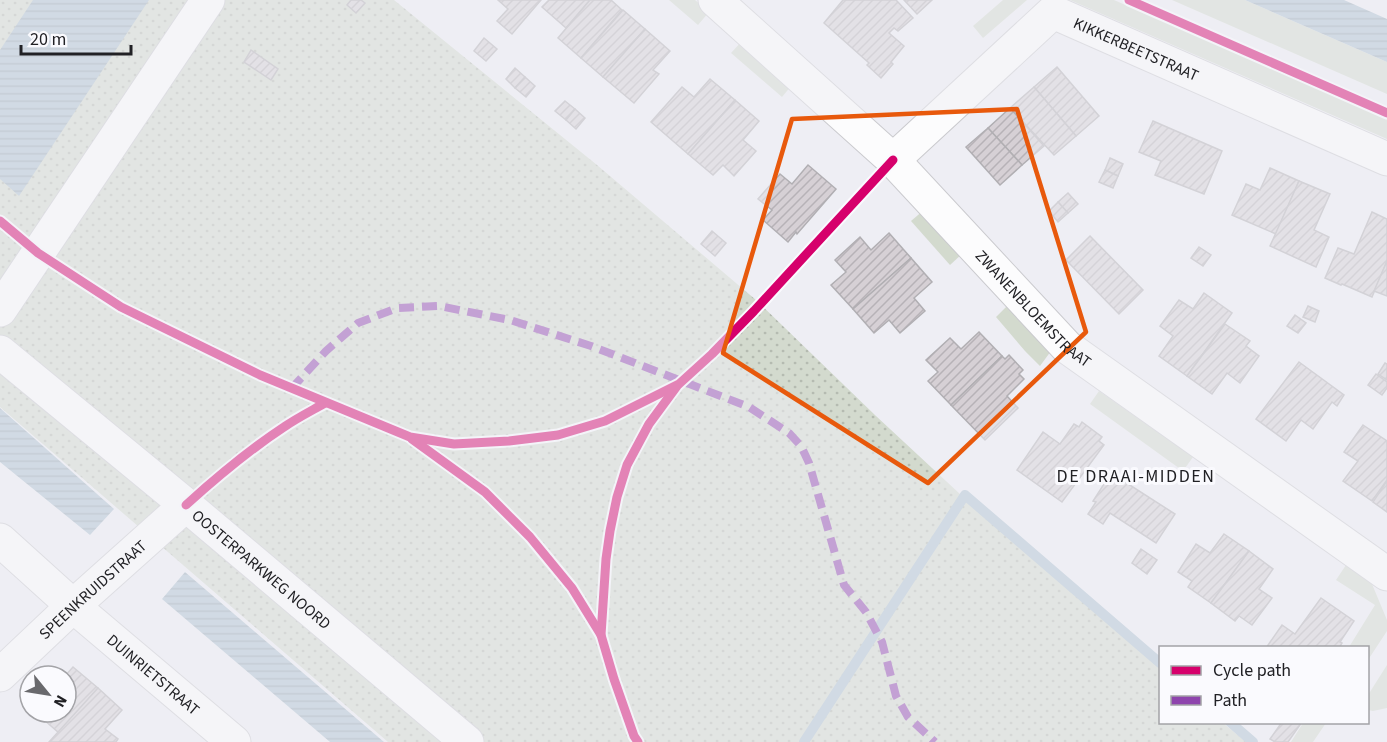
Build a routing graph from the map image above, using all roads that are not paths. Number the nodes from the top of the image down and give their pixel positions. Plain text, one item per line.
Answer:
1 (208, 0) edge
2 (715, 0) edge
3 (1387, 159) edge
4 (893, 160) junction
5 (0, 310) edge
6 (0, 352) edge
7 (186, 505) junction
8 (0, 540) edge
9 (1387, 574) edge
10 (73, 606) junction
11 (0, 675) edge
12 (234, 742) edge
13 (467, 742) edge

1 - 5 street
2 - 4 street, ZWANENBLOEMSTRAAT
3 - 4 street, KIKKERBEETSTRAAT
4 - 9 street, ZWANENBLOEMSTRAAT
6 - 7 street, OOSTERPARKWEG NOORD
7 - 10 street, SPEENKRUIDSTRAAT
7 - 13 street, OOSTERPARKWEG NOORD
8 - 10 street, DUINRIETSTRAAT
10 - 11 street, SPEENKRUIDSTRAAT
10 - 12 street, DUINRIETSTRAAT

